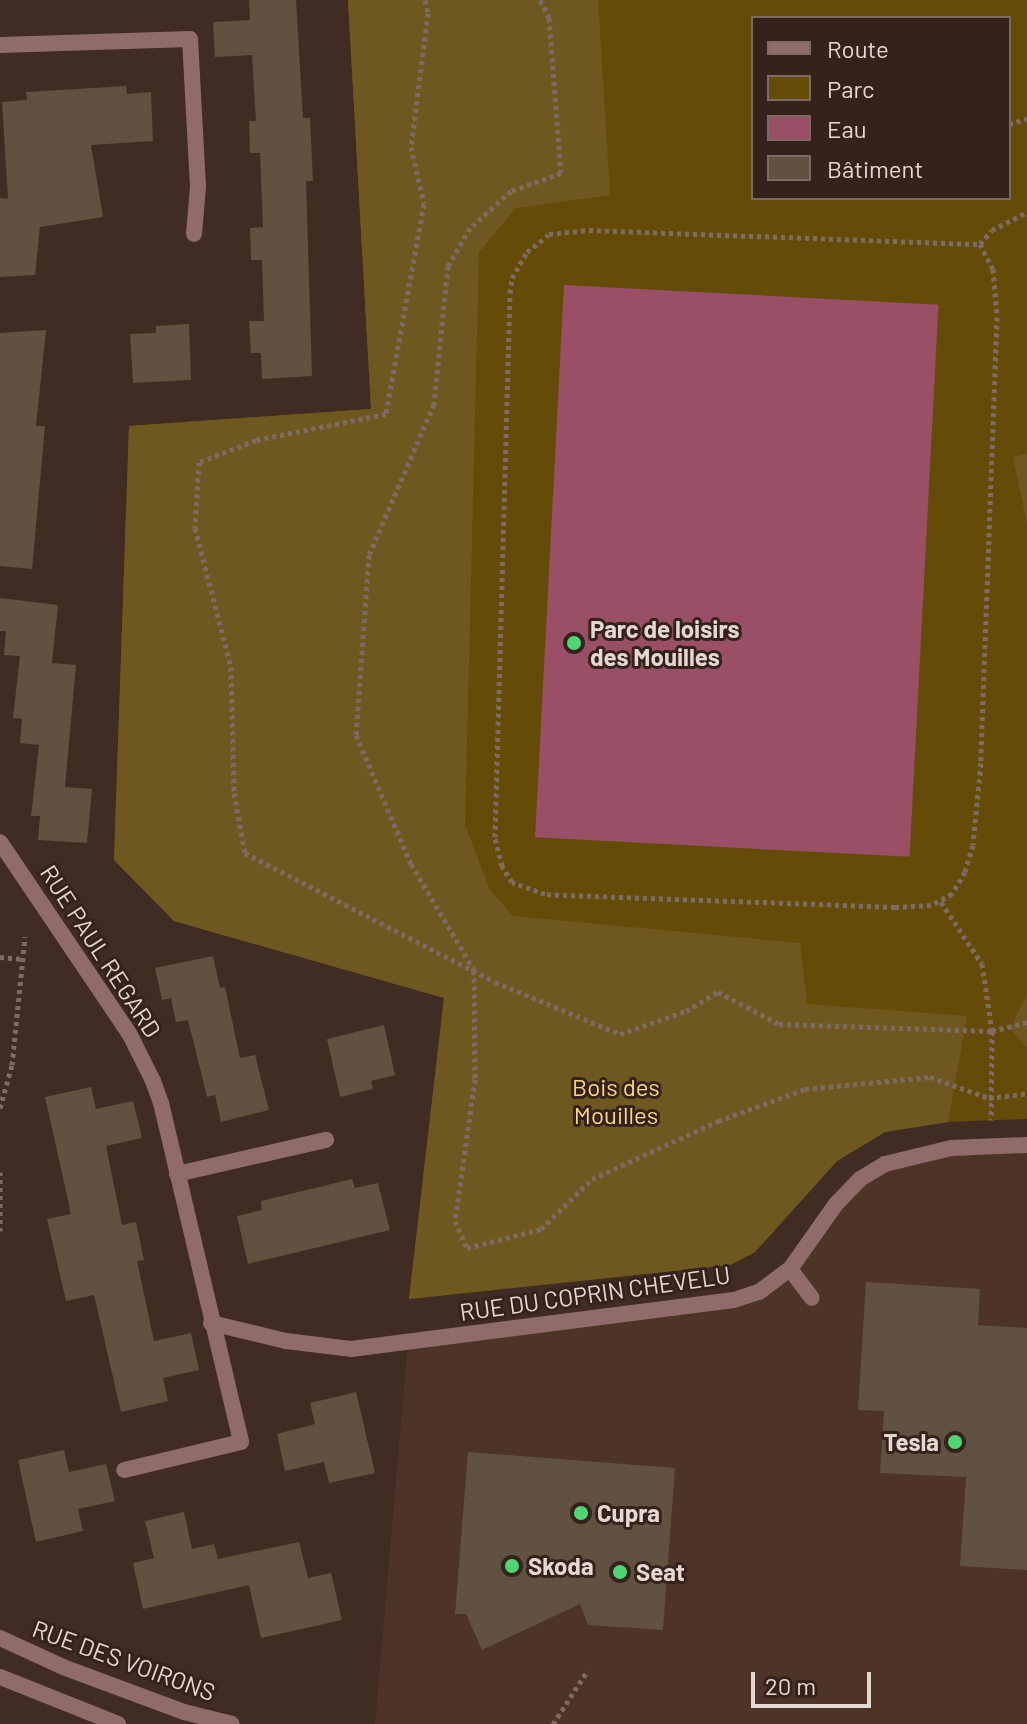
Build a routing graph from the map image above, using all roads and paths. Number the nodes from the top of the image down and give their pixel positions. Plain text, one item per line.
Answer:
1 (425, 0) edge
2 (540, 0) edge
3 (0, 45) edge
4 (1027, 212) edge
5 (194, 234) dead end
6 (980, 244) junction
7 (0, 842) edge
8 (941, 902) junction
9 (25, 937) dead end
10 (0, 957) edge
11 (23, 959) junction
12 (474, 970) junction
13 (1027, 1022) edge
14 (992, 1031) junction
15 (1027, 1093) edge
16 (989, 1098) junction
17 (0, 1108) edge
18 (326, 1140) dead end
19 (1027, 1145) edge
20 (994, 1146) junction
21 (0, 1172) edge
22 (177, 1174) junction
23 (0, 1231) edge
24 (790, 1269) junction
25 (812, 1298) dead end
26 (211, 1323) junction
27 (124, 1470) dead end
28 (0, 1638) edge
29 (588, 1670) dead end
30 (0, 1677) edge
31 (118, 1724) edge
32 (232, 1724) edge
33 (553, 1724) edge

1 - 12 path
2 - 12 path
3 - 5 street
4 - 6 path
6 - 8 path
6 - 8 path
7 - 22 street, RUE PAUL REGARD
8 - 14 path
9 - 11 path
10 - 11 path
11 - 17 path
12 - 14 path
12 - 16 path
13 - 14 path
14 - 16 path
15 - 16 path
16 - 20 path
18 - 22 street
19 - 20 street, RUE DU COPRIN CHEVELU
20 - 24 street, RUE DU COPRIN CHEVELU
21 - 23 path
22 - 26 street, RUE PAUL REGARD
24 - 25 street
24 - 26 street, RUE DU COPRIN CHEVELU
26 - 27 street, RUE PAUL REGARD
28 - 32 street, RUE DES VOIRONS
29 - 33 path
30 - 31 street

